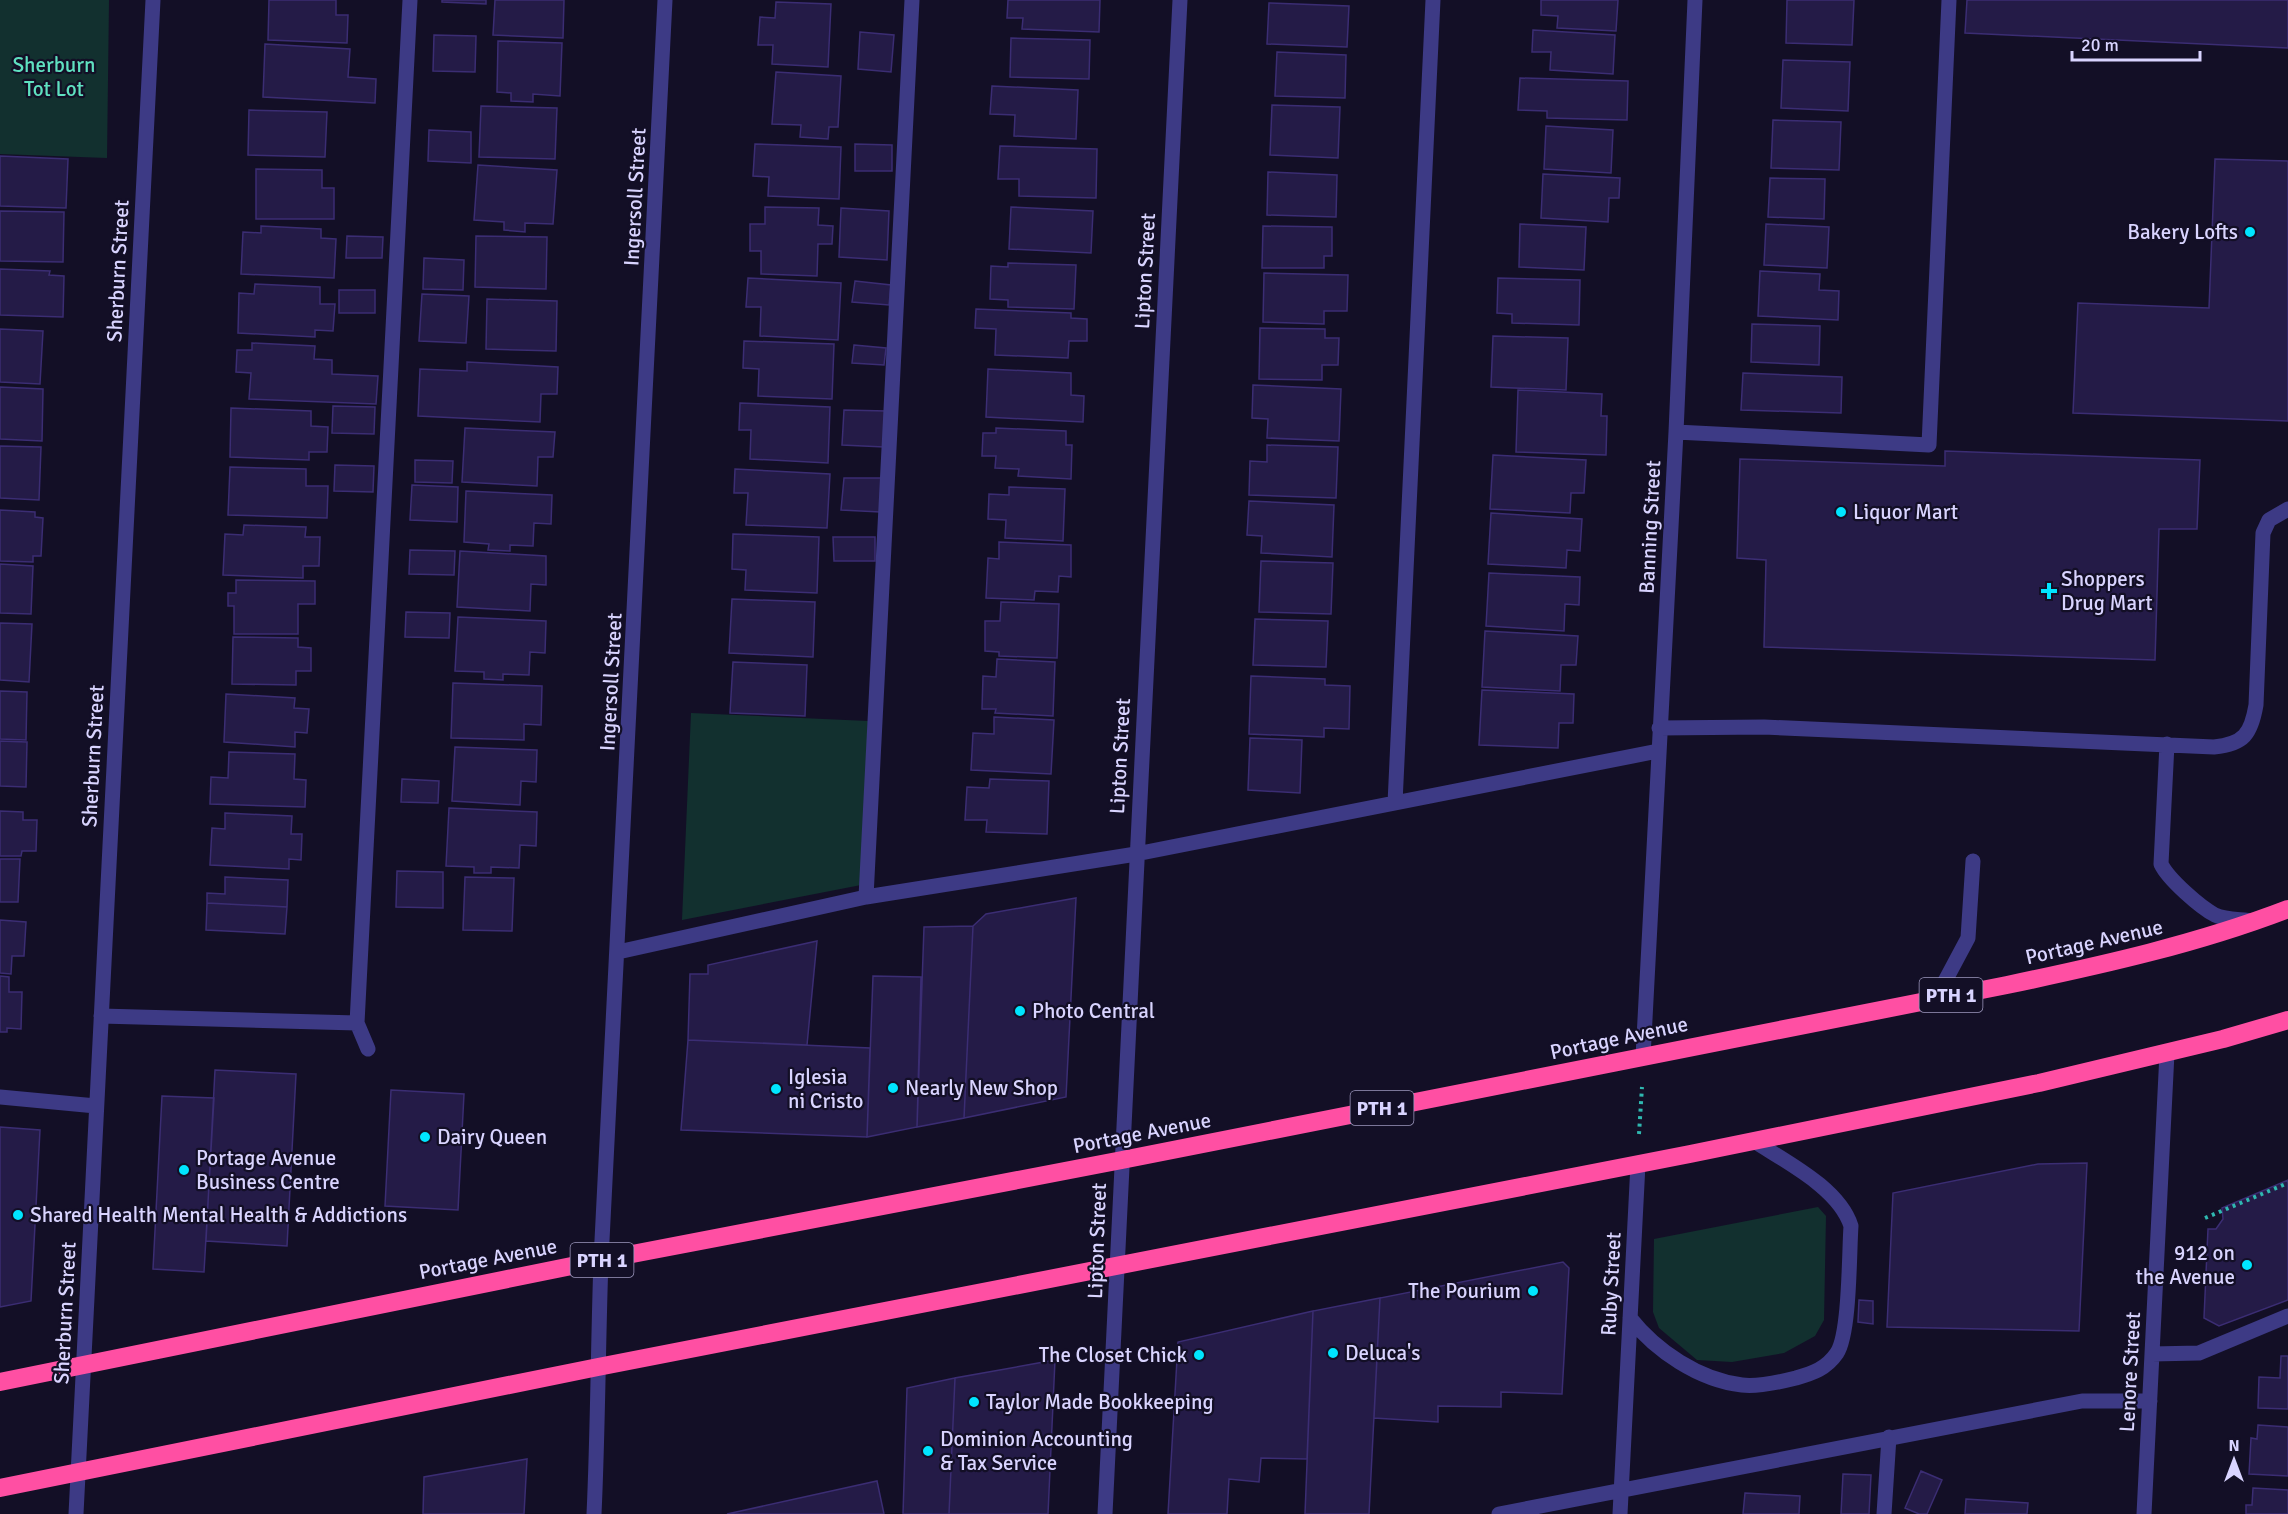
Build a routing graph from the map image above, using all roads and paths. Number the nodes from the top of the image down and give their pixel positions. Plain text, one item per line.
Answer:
1 (153, 0) edge
2 (410, 0) edge
3 (665, 0) edge
4 (912, 0) edge
5 (1180, 0) edge
6 (1433, 0) edge
7 (1695, 0) edge
8 (1949, 0) edge
9 (1676, 432) junction
10 (2288, 509) edge
11 (1659, 728) junction
12 (2167, 744) junction
13 (1658, 751) junction
14 (1395, 803) junction
15 (1136, 854) junction
16 (1973, 861) dead end
17 (866, 897) junction
18 (2288, 909) edge
19 (2256, 922) junction
20 (618, 952) junction
21 (1936, 998) junction
22 (101, 1016) junction
23 (2288, 1020) edge
24 (357, 1023) junction
25 (368, 1049) dead end
26 (2167, 1053) junction
27 (1643, 1057) junction
28 (0, 1097) edge
29 (96, 1106) junction
30 (1754, 1141) junction
31 (1122, 1160) junction
32 (1638, 1164) junction
33 (2288, 1183) edge
34 (2205, 1218) dead end
35 (601, 1260) junction
36 (1117, 1266) junction
37 (2288, 1316) edge
38 (1630, 1318) junction
39 (2152, 1354) junction
40 (83, 1365) junction
41 (598, 1367) junction
42 (0, 1382) edge
43 (2150, 1401) junction
44 (1889, 1437) junction
45 (78, 1472) junction
46 (0, 1488) edge
47 (1622, 1491) junction
48 (76, 1514) edge
49 (594, 1514) edge
50 (1105, 1514) edge
51 (1499, 1514) edge
52 (1620, 1514) edge
53 (1884, 1514) edge
54 (2144, 1514) edge

1 - 22 street, Sherburn Street
2 - 24 street
3 - 20 street, Ingersoll Street
4 - 17 street
5 - 15 street, Lipton Street
6 - 14 street
7 - 9 street, Banning Street
8 - 9 street
9 - 11 street, Banning Street
10 - 12 street
11 - 12 street
11 - 13 street, Banning Street
12 - 19 street
13 - 14 street
13 - 27 street, Banning Street
14 - 15 street
15 - 17 street
15 - 31 street, Lipton Street
16 - 21 street
17 - 20 street
18 - 19 highway, Portage Avenue / PTH 1
19 - 21 highway, Portage Avenue / PTH 1
20 - 35 street, Ingersoll Street
21 - 27 highway, Portage Avenue / PTH 1
22 - 24 street
22 - 29 street, Sherburn Street
23 - 26 highway
24 - 25 street
26 - 30 highway
26 - 39 street, Lenore Street
27 - 31 highway, Portage Avenue / PTH 1
27 - 32 path
28 - 29 street
29 - 40 street, Sherburn Street
30 - 32 highway
30 - 38 street
31 - 35 highway, Portage Avenue / PTH 1
31 - 36 street, Lipton Street
32 - 36 highway
32 - 38 street, Ruby Street
33 - 34 path
35 - 40 highway, Portage Avenue / PTH 1
35 - 41 street, Ingersoll Street
36 - 41 highway
36 - 50 street, Lipton Street
37 - 39 street
38 - 47 street, Ruby Street
39 - 43 street, Lenore Street
40 - 42 highway, Portage Avenue / PTH 1
40 - 45 street, Sherburn Street
41 - 45 highway
41 - 49 street, Ingersoll Street
43 - 44 street
43 - 54 street, Lenore Street
44 - 47 street
44 - 53 street
45 - 46 highway
45 - 48 street, Sherburn Street
47 - 51 street
47 - 52 street, Ruby Street

